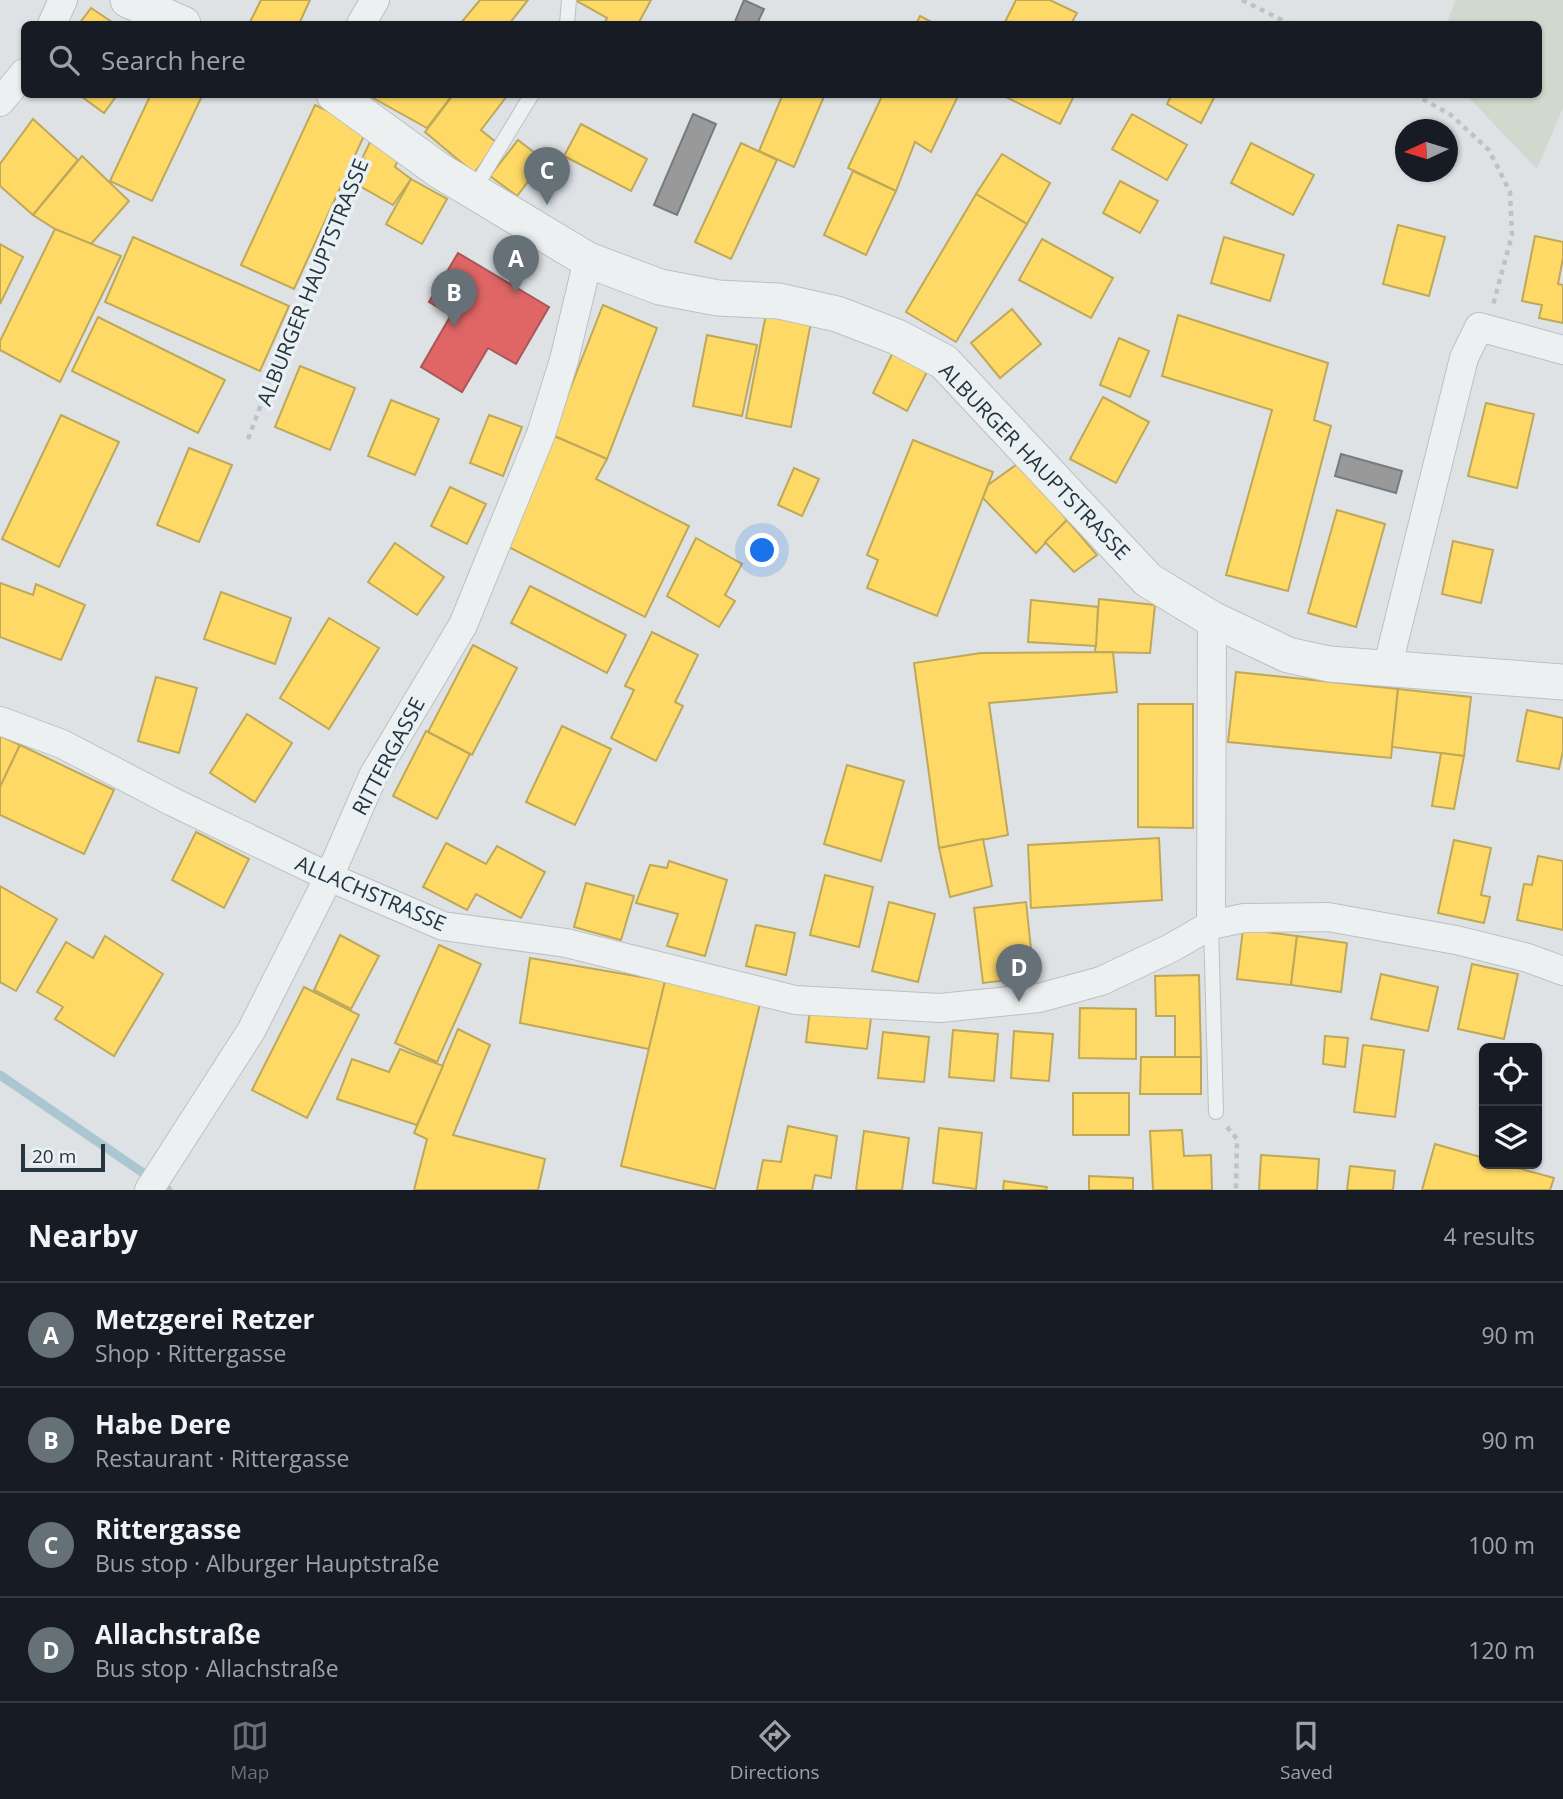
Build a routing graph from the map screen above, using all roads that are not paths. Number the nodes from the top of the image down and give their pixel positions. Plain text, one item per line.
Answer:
1 (63, 0) edge
2 (128, 0) edge
3 (375, 0) edge
4 (569, 0) edge
5 (53, 21) edge
6 (176, 21) edge
7 (363, 21) edge
8 (567, 21) edge
9 (21, 77) edge
10 (340, 98) edge
11 (530, 98) edge
12 (0, 102) edge
13 (473, 191) junction
14 (588, 260) junction
15 (1563, 350) edge
16 (1212, 619) junction
17 (1387, 669) junction
18 (1563, 682) edge
19 (0, 721) edge
20 (329, 877) junction
21 (1211, 925) junction
22 (1563, 971) edge
23 (1216, 1112) road end
24 (149, 1190) edge

1 - 5 street
2 - 6 street
3 - 7 street
4 - 8 lane
9 - 12 street
10 - 13 street, ALBURGER HAUPTSTRASSE
11 - 13 lane
13 - 14 street, ALBURGER HAUPTSTRASSE
14 - 16 street, ALBURGER HAUPTSTRASSE
14 - 20 street, RITTERGASSE
15 - 17 street
16 - 17 street, ALBURGER HAUPTSTRASSE
16 - 21 street
17 - 18 street, ALBURGER HAUPTSTRASSE
19 - 20 street, ALLACHSTRASSE
20 - 21 street, ALLACHSTRASSE
20 - 24 street, RITTERGASSE
21 - 22 street, ALLACHSTRASSE
21 - 23 lane

